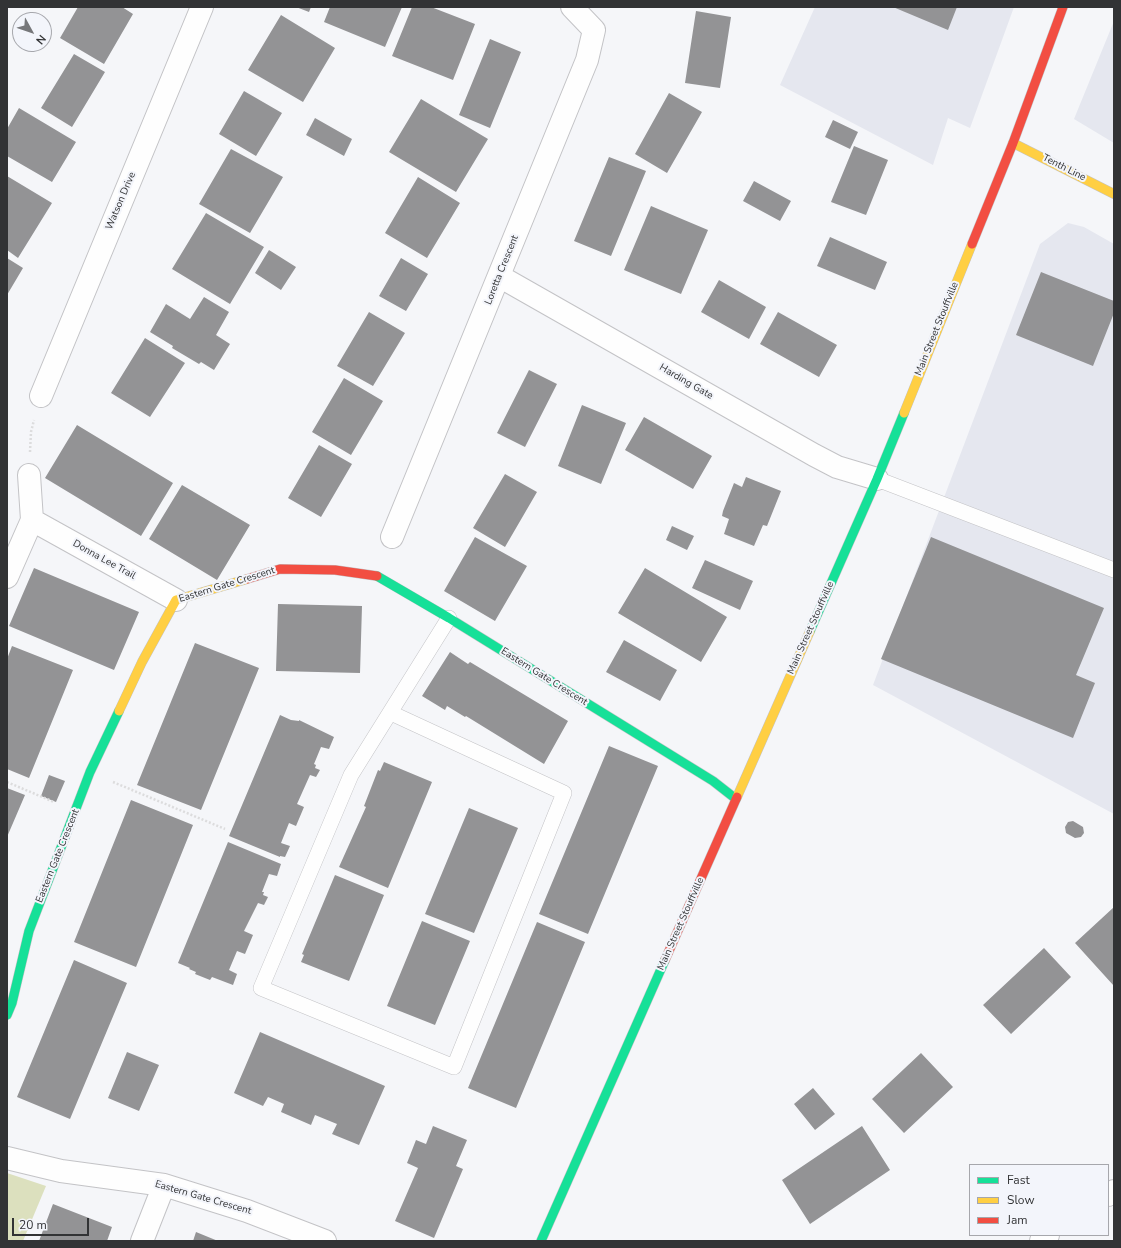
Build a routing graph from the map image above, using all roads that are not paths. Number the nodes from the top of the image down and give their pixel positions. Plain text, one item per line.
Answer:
1 (202, 7) edge
2 (572, 7) edge
3 (1063, 7) edge
4 (1013, 142) junction
5 (1114, 194) edge
6 (499, 276) junction
7 (41, 396) road end
8 (29, 474) road end
9 (877, 479) junction
10 (32, 520) junction
11 (392, 537) dead end
12 (1114, 570) edge
13 (7, 577) edge
14 (176, 600) junction
15 (449, 618) junction
16 (391, 713) junction
17 (736, 799) junction
18 (7, 1015) edge
19 (7, 1158) edge
20 (164, 1185) junction
21 (142, 1241) edge
22 (325, 1241) edge
23 (541, 1241) edge

1 - 7 street, Watson Drive
2 - 6 street, Loretta Crescent
3 - 4 main road, Main Street Stouffville
4 - 5 main road, Tenth Line
4 - 9 main road, Main Street Stouffville
6 - 9 street, Harding Gate
6 - 11 street, Loretta Crescent
8 - 10 street
9 - 12 lane
9 - 17 main road, Main Street Stouffville
10 - 13 street
10 - 14 street, Donna Lee Trail
14 - 15 main road, Eastern Gate Crescent
14 - 18 main road, Eastern Gate Crescent
15 - 16 lane
15 - 17 main road, Eastern Gate Crescent
16 - 16 lane
17 - 23 main road, Main Street Stouffville
19 - 20 street, Eastern Gate Crescent
20 - 21 street
20 - 22 street, Eastern Gate Crescent

